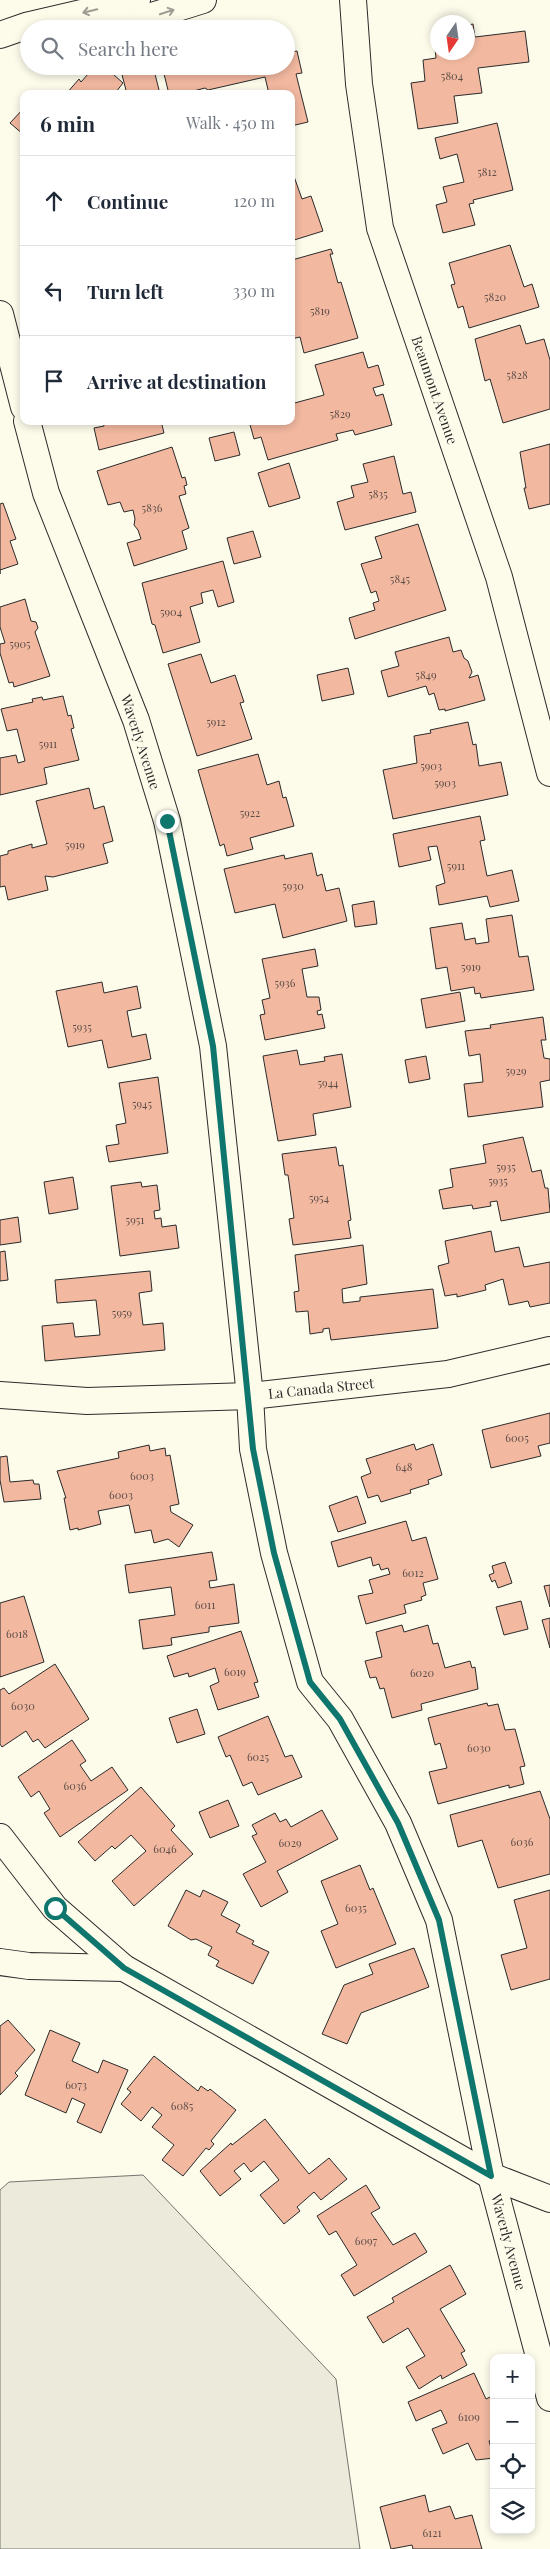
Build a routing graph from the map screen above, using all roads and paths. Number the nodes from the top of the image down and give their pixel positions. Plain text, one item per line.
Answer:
1 (137, 0) edge
2 (203, 0) edge
3 (353, 0) edge
4 (52, 20) edge
5 (139, 20) edge
6 (20, 28) edge
7 (0, 35) edge
8 (20, 46) edge
9 (0, 47) edge
10 (0, 314) edge
11 (20, 392) edge
12 (29, 425) edge
13 (550, 773) edge
14 (550, 1350) edge
15 (0, 1395) edge
16 (250, 1396) junction
17 (0, 1837) edge
18 (0, 1962) edge
19 (124, 1968) junction
20 (491, 2176) junction
21 (550, 2199) edge
22 (550, 2398) edge

1 -> 4 street
5 -> 2 street
3 - 13 street, Beaumont Avenue
6 -> 7 street
8 - 9 street
10 - 11 street
12 - 16 street, Waverly Avenue
14 - 16 street, La Canada Street
15 - 16 street, La Canada Street
16 - 20 street, Waverly Avenue
17 - 19 street
18 - 19 street
19 - 20 street
20 - 21 street
20 - 22 street, Waverly Avenue

